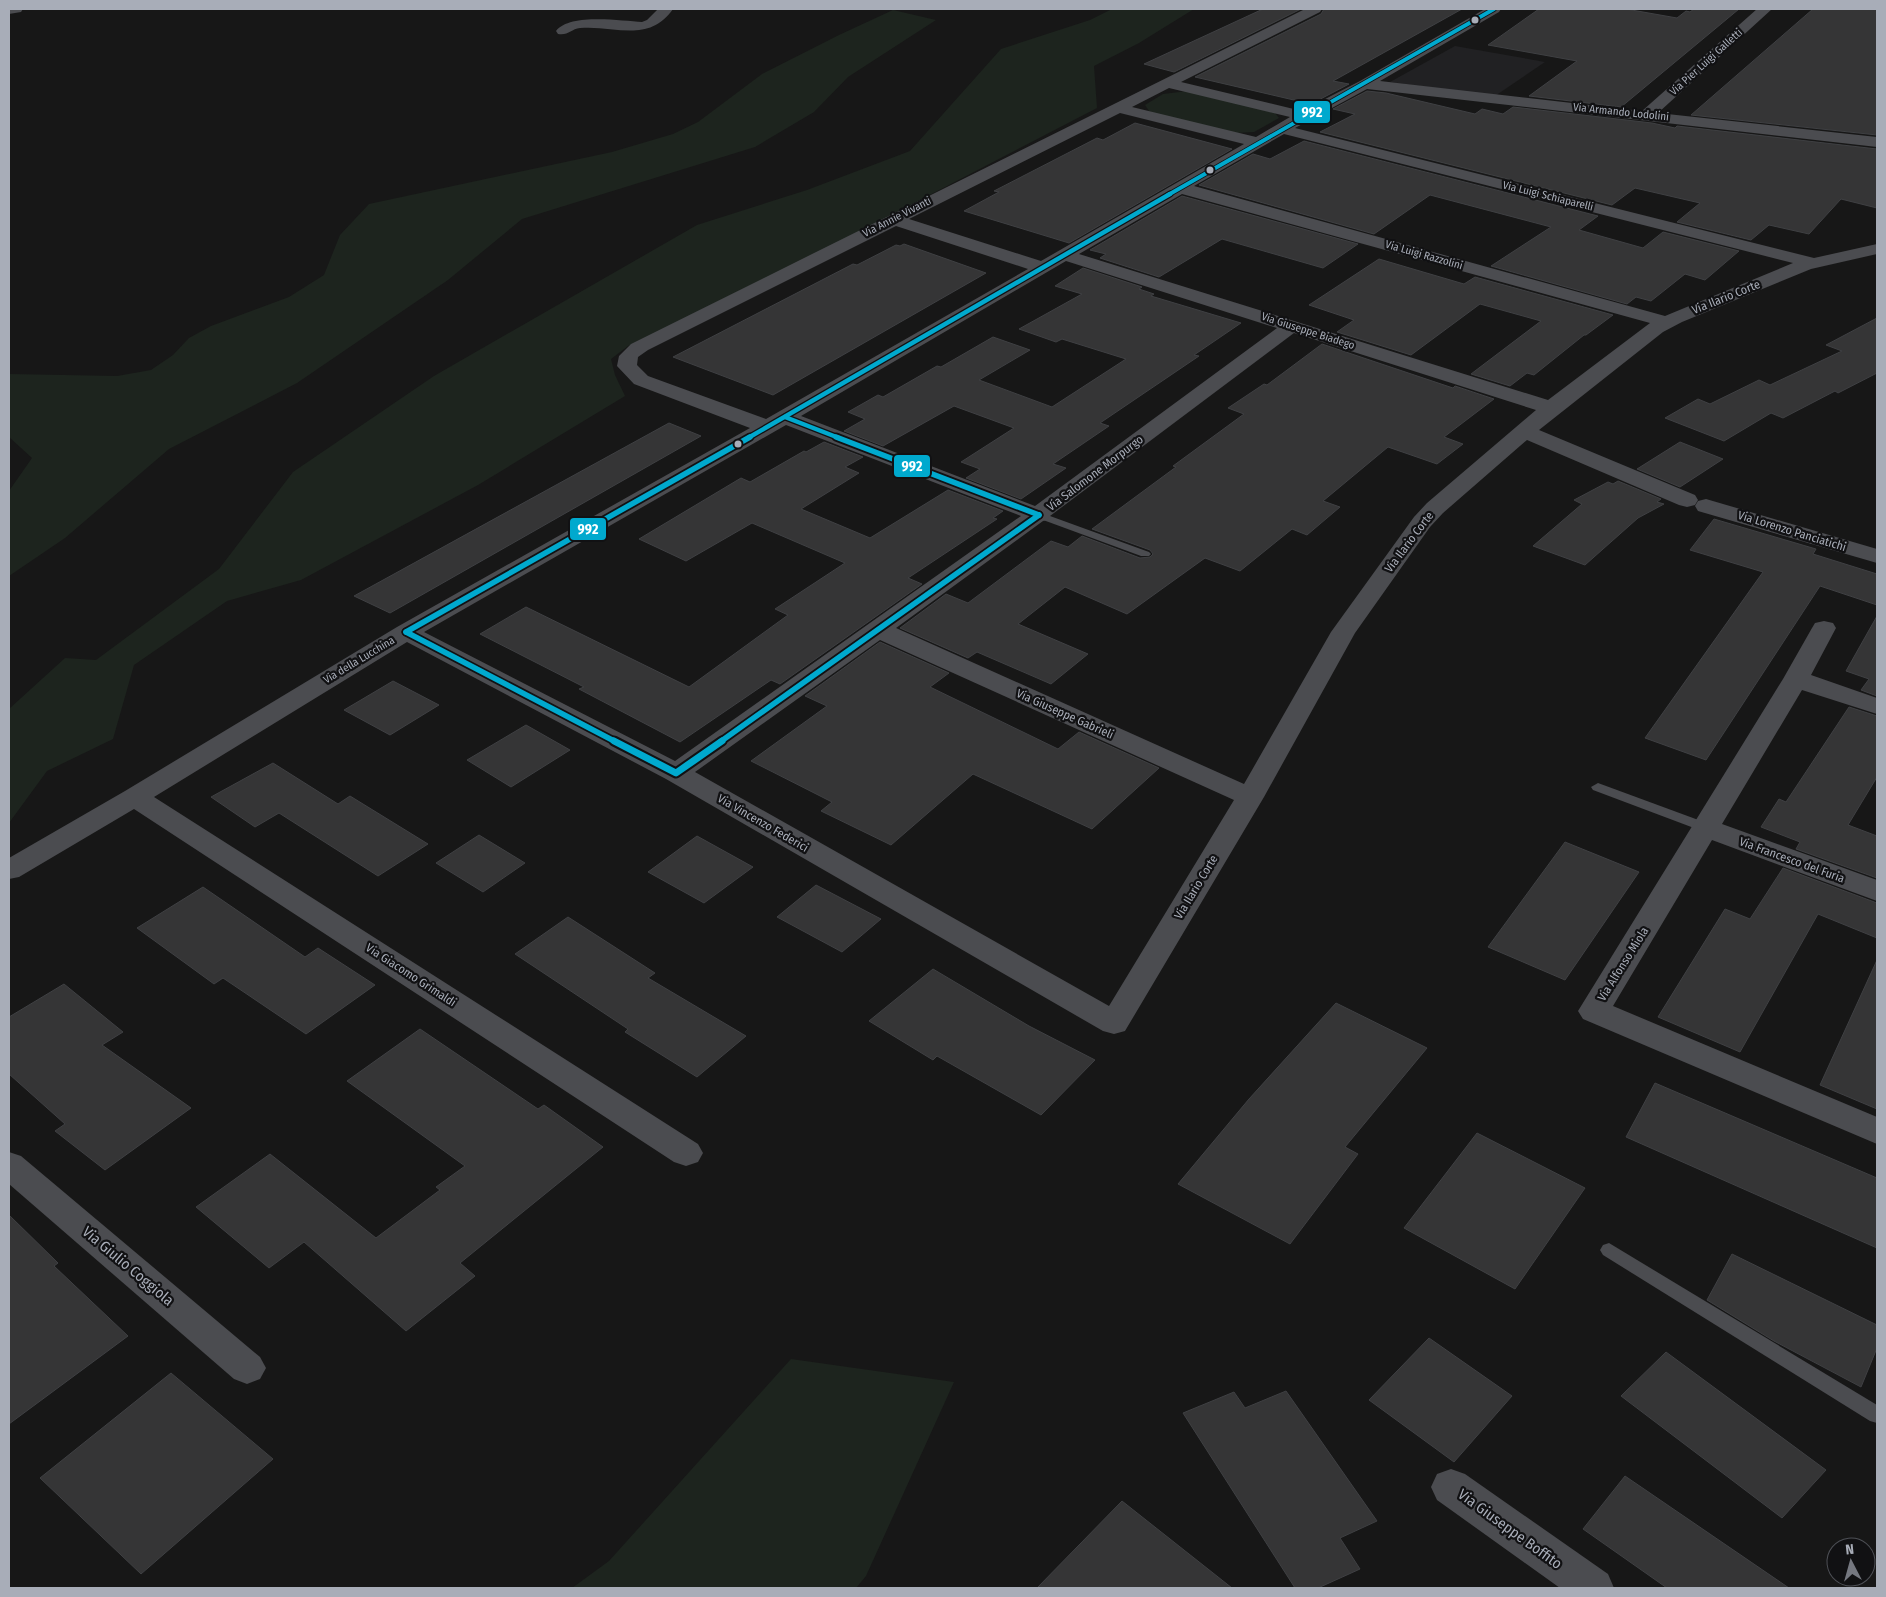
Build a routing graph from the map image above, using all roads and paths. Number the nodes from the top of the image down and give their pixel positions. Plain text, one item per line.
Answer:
1 (16, 9) edge
2 (666, 9) edge
3 (1315, 9) edge
4 (1494, 9) edge
5 (1766, 9) edge
6 (9, 10) edge
7 (563, 31) dead end
8 (1168, 83) junction
9 (1365, 84) junction
10 (1119, 108) junction
11 (1646, 115) junction
12 (1304, 116) junction
13 (1282, 129) junction
14 (1877, 142) edge
15 (1260, 143) junction
16 (1181, 188) junction
17 (892, 220) junction
18 (1877, 249) edge
19 (1065, 255) junction
20 (1813, 264) junction
21 (1044, 268) junction
22 (1667, 322) junction
23 (1292, 326) junction
24 (1551, 408) junction
25 (776, 422) junction
26 (1524, 432) junction
27 (1039, 515) junction
28 (1145, 554) dead end
29 (1877, 556) edge
30 (1824, 628) dead end
31 (880, 630) junction
32 (406, 632) junction
33 (1796, 679) junction
34 (1877, 706) edge
35 (676, 773) junction
36 (1598, 787) dead end
37 (135, 796) junction
38 (1250, 797) junction
39 (1707, 828) junction
40 (9, 870) edge
41 (1877, 891) edge
42 (1114, 1023) joint
43 (1877, 1131) edge
44 (686, 1153) dead end
45 (9, 1165) edge
46 (1610, 1250) dead end
47 (247, 1368) dead end
48 (1877, 1415) edge
49 (1451, 1487) dead end
50 (1593, 1588) edge

1 - 6 street
2 - 7 street
3 - 8 street, Via Annie Vivanti
4 - 9 street, Via della Lucchina
5 - 11 street, Via Pier Luigi Galletti
8 - 10 street, Via Annie Vivanti
8 - 12 street
9 - 11 street, Via Armando Lodolini
9 - 12 street, Via della Lucchina
10 - 15 street
10 - 17 street, Via Annie Vivanti
11 - 14 street, Via Armando Lodolini
12 - 13 street, Via della Lucchina
13 - 15 street, Via della Lucchina
13 - 20 street, Via Luigi Schiaparelli
15 - 16 street, Via della Lucchina
16 - 19 street, Via della Lucchina
16 - 22 street, Via Luigi Razzolini
17 - 21 street
17 - 25 street, Via Annie Vivanti
18 - 20 street, Via Ilario Corte
19 - 21 street, Via della Lucchina
19 - 23 street, Via Giuseppe Biadego
20 - 22 street, Via Ilario Corte
21 - 25 street, Via della Lucchina
22 - 24 street, Via Ilario Corte
23 - 24 street, Via Giuseppe Biadego
23 - 27 street, Via Salomone Morpurgo
24 - 26 street, Via Ilario Corte
25 - 27 street
25 - 32 street, Via della Lucchina
26 - 29 street, Via Lorenzo Panciatichi
26 - 38 street, Via Ilario Corte
27 - 28 lane
27 - 31 street, Via Salomone Morpurgo
30 - 33 street, Via Alfonso Miola
31 - 35 street, Via Salomone Morpurgo
31 - 38 street, Via Giuseppe Gabrieli
32 - 35 street, Via Vincenzo Federici
32 - 37 street, Via della Lucchina
33 - 34 street
33 - 39 street, Via Alfonso Miola
35 - 42 street, Via Vincenzo Federici
36 - 39 lane
37 - 40 street, Via della Lucchina
37 - 44 street, Via Giacomo Grimaldi
38 - 42 street, Via Ilario Corte
39 - 41 street, Via Francesco del Furia
39 - 43 street, Via Alfonso Miola
45 - 47 street, Via Giulio Coggiola
46 - 48 lane
49 - 50 street, Via Giuseppe Boffito

